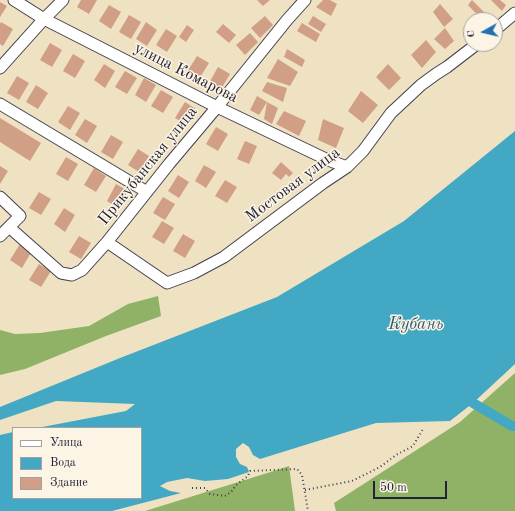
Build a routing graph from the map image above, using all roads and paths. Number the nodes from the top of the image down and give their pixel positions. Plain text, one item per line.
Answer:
1 (14, 0) edge
2 (63, 0) edge
3 (305, 0) edge
4 (515, 13) edge
5 (44, 19) junction
6 (503, 23) edge
7 (467, 52) edge
8 (0, 68) edge
9 (0, 104) edge
10 (217, 107) junction
11 (347, 167) junction
12 (147, 192) junction
13 (0, 197) edge
14 (9, 227) junction
15 (0, 236) edge
16 (107, 242) junction
17 (423, 429) dead end
18 (192, 488) dead end
19 (305, 490) junction
20 (308, 511) edge

1 - 5 street, улица Комарова
2 - 5 street
3 - 10 street, Прикубанская улица
4 - 6 street
5 - 8 street
5 - 10 street, улица Комарова
7 - 11 street, Мостовая улица
9 - 12 street
10 - 11 street, улица Комарова
10 - 12 street, Прикубанская улица
11 - 16 street, Мостовая улица
12 - 16 street, Прикубанская улица
13 - 14 street
14 - 15 street
14 - 16 street, Прикубанская улица
17 - 19 path
18 - 19 path
19 - 20 path

